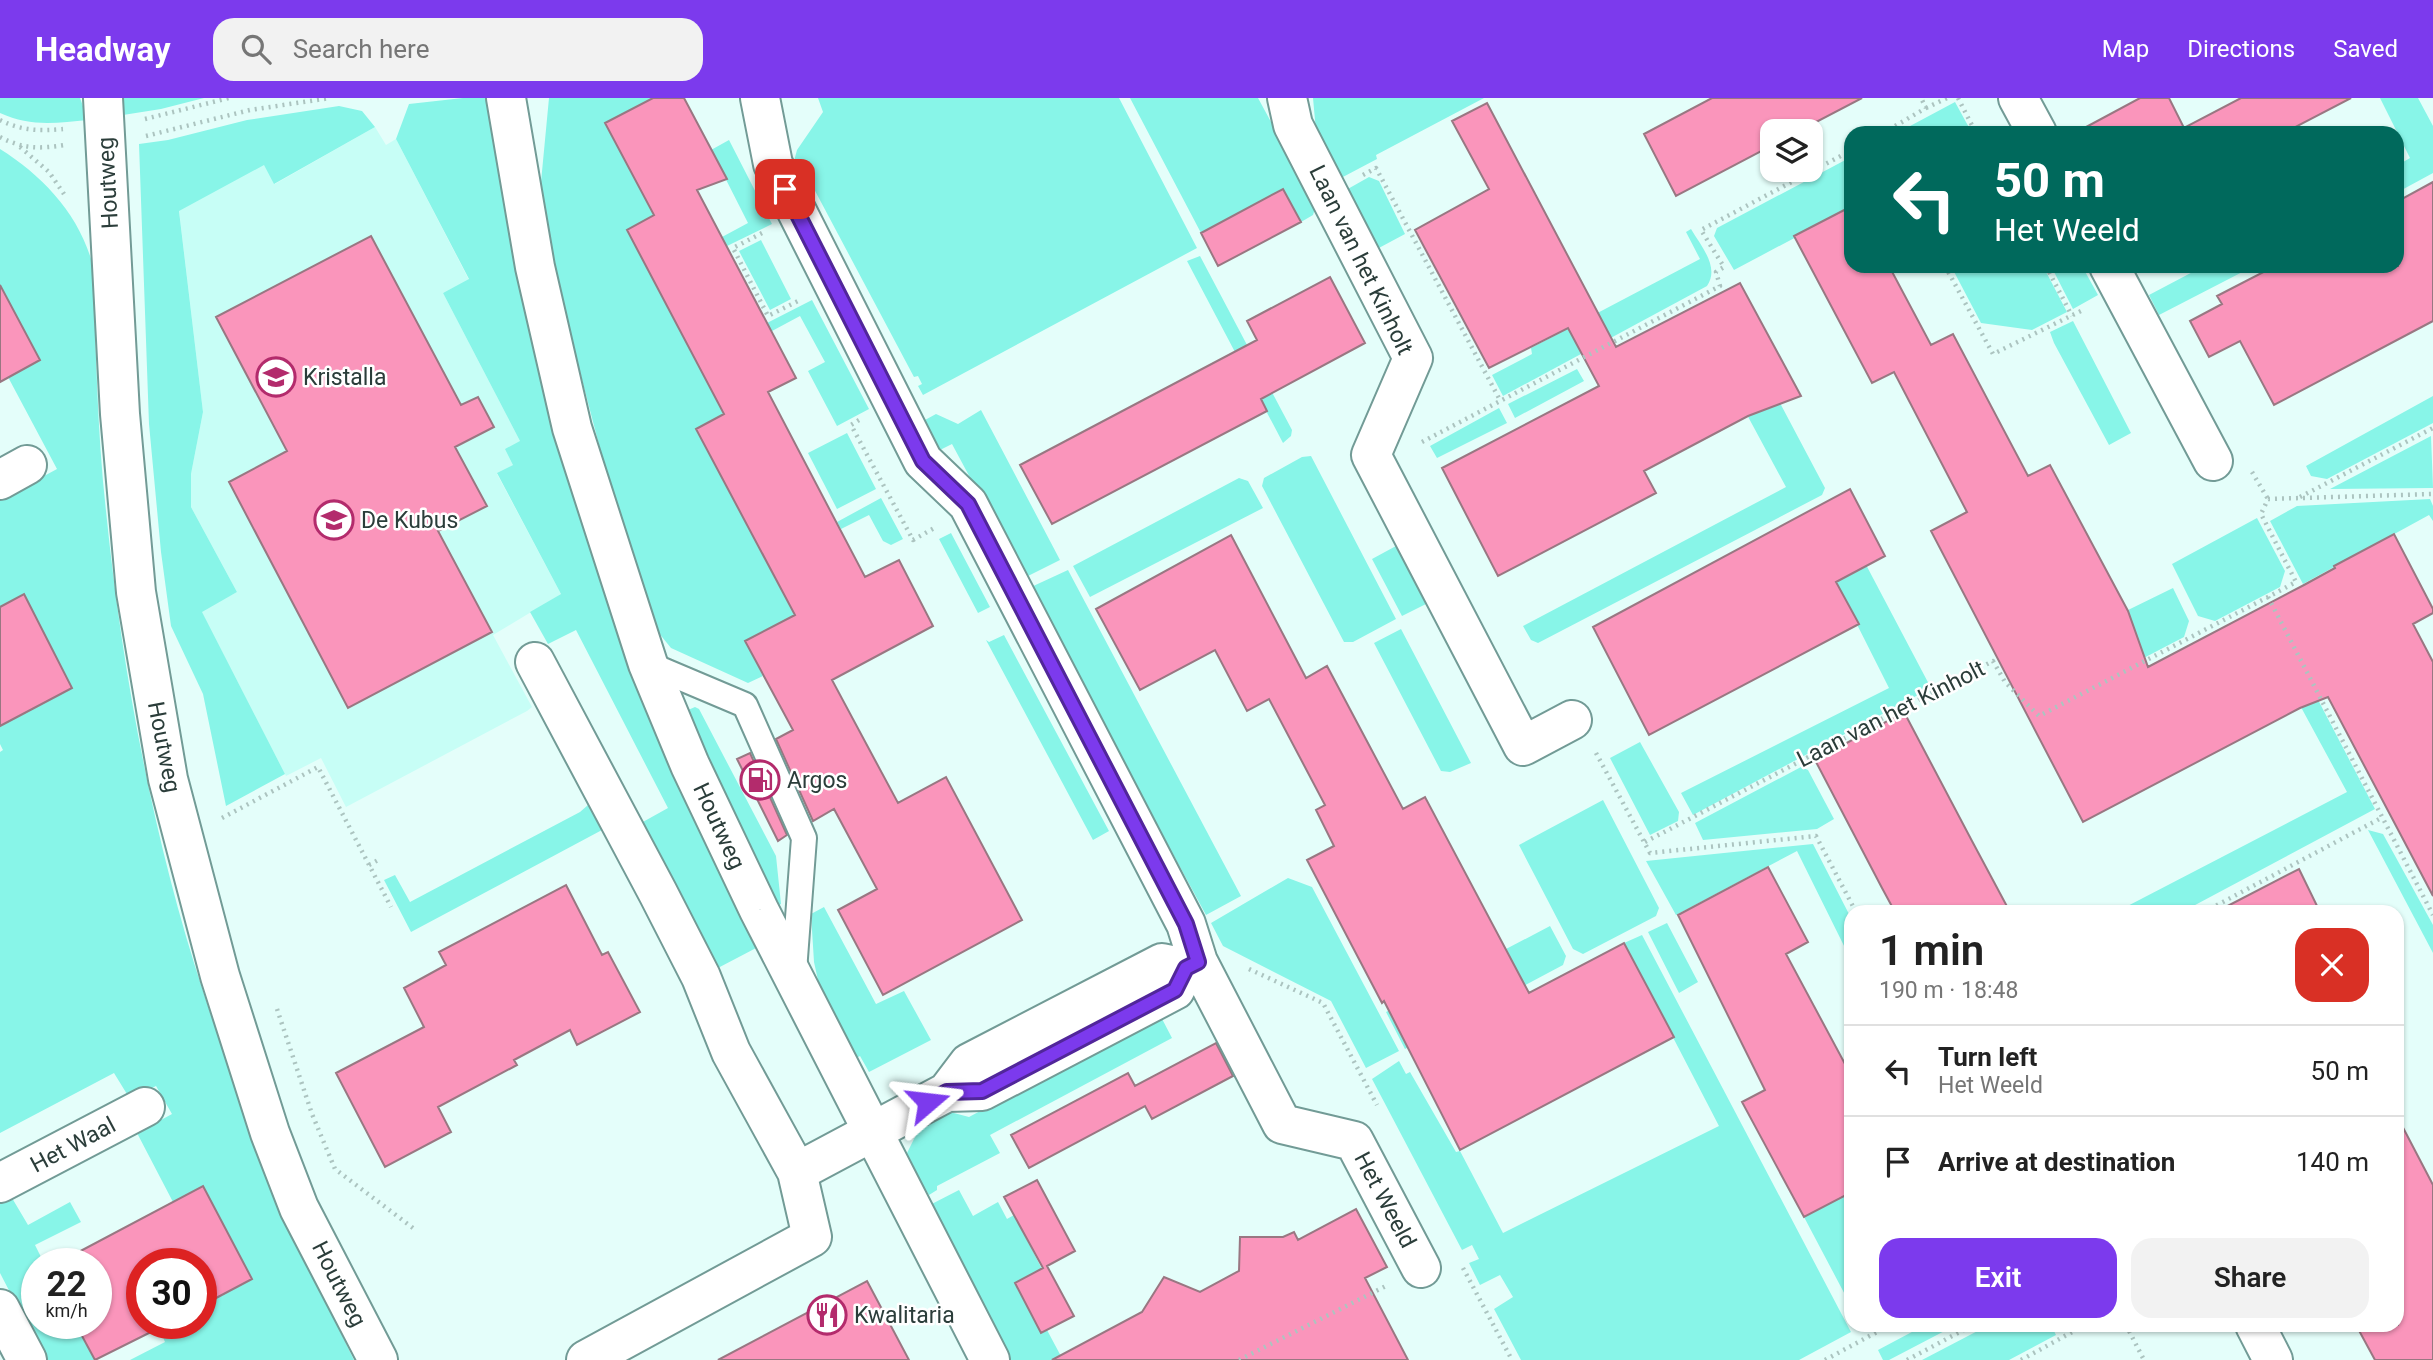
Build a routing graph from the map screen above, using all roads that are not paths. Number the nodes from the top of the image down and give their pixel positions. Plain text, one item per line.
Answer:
1 (103, 98) edge
2 (506, 98) edge
3 (760, 98) edge
4 (1287, 98) edge
5 (2018, 98) edge
6 (2033, 126) edge
7 (2115, 278) edge
8 (2213, 461) dead end
9 (535, 662) dead end
10 (648, 663) junction
11 (1570, 722) road end
12 (1192, 965) junction
13 (793, 975) junction
14 (145, 1107) dead end
15 (872, 1131) junction
16 (797, 1172) junction
17 (0, 1183) edge
18 (1421, 1268) road end
19 (0, 1309) edge
20 (2259, 1332) edge
21 (27, 1360) edge
22 (378, 1360) edge
23 (586, 1360) edge
24 (990, 1360) edge
25 (2273, 1360) edge

1 - 22 street, Houtweg
2 - 10 street, Houtweg
3 - 12 street, Het Weeld
4 - 11 street, Laan van het Kinholt
5 - 6 street
7 - 8 street
9 - 16 street
10 - 13 street, Houtweg
10 - 13 lane
12 - 15 street
12 - 18 street, Het Weeld
13 - 15 street, Houtweg
14 - 17 street, Het Waal
15 - 16 street
15 - 24 street, Houtweg
16 - 23 street
19 - 21 street
20 - 25 street

